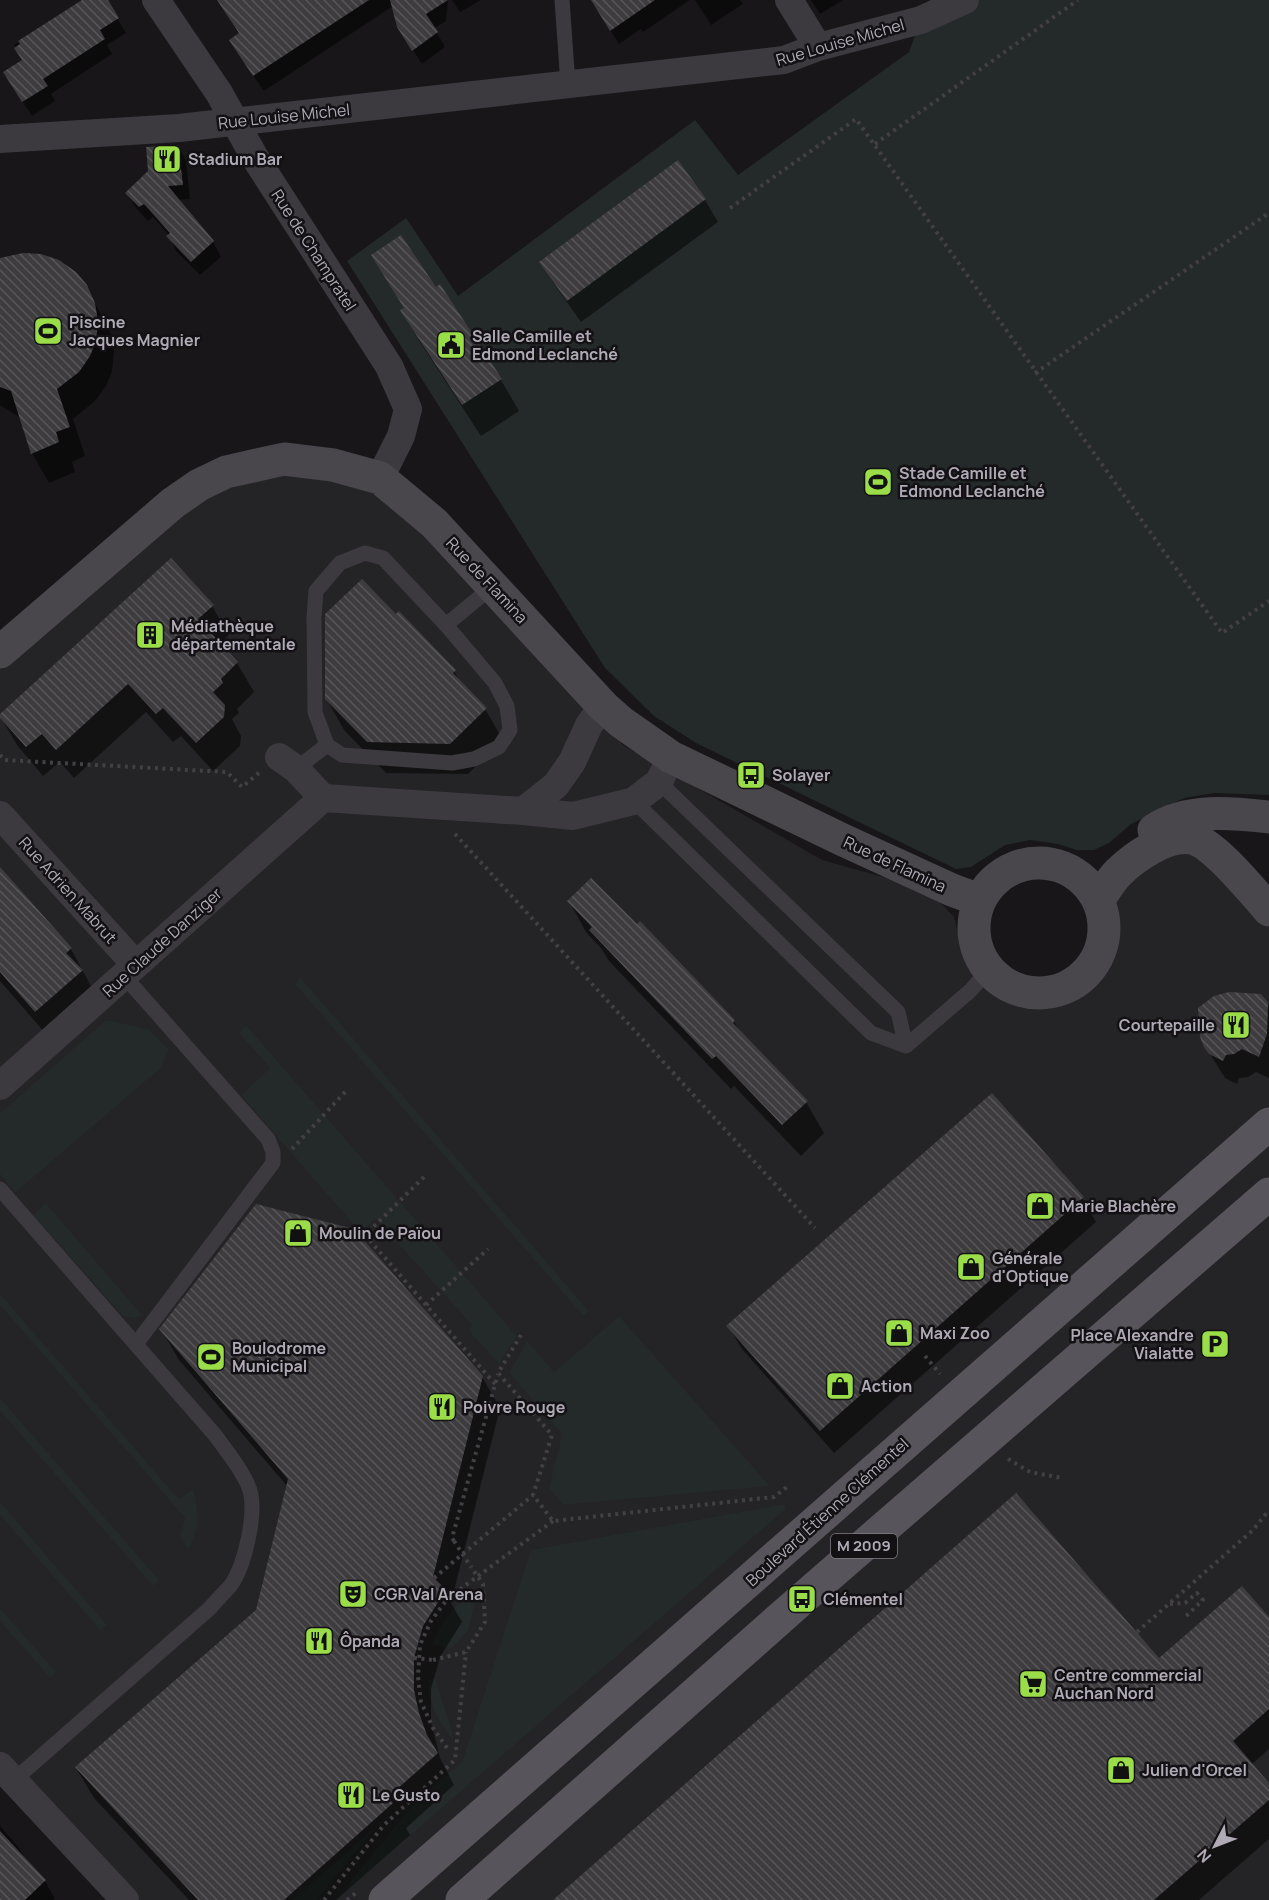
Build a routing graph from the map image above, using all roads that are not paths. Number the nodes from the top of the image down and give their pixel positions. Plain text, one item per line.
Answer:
1 (156, 0) edge
2 (562, 0) edge
3 (789, 0) edge
4 (965, 0) edge
5 (818, 47) junction
6 (568, 85) junction
7 (235, 122) junction
8 (0, 139) edge
9 (380, 478) junction
10 (493, 586) junction
11 (446, 625) junction
12 (0, 652) edge
13 (603, 706) junction
14 (327, 745) junction
15 (288, 763) joint
16 (665, 769) junction
17 (323, 798) junction
18 (634, 801) junction
19 (523, 811) junction
20 (0, 815) edge
21 (1269, 819) edge
22 (1224, 862) junction
23 (1072, 872) junction
24 (1099, 899) junction
25 (979, 900) junction
26 (1269, 910) edge
27 (130, 970) junction
28 (989, 970) junction
29 (906, 1046) junction
30 (0, 1086) edge
31 (1269, 1124) edge
32 (0, 1189) edge
33 (1269, 1194) edge
34 (136, 1344) junction
35 (6, 1774) edge
36 (125, 1900) edge
37 (385, 1900) edge
38 (462, 1900) edge

1 - 7 street, Rue de Champratel
2 - 6 lane
3 - 5 street
4 - 5 street, Rue Louise Michel
5 - 6 street, Rue Louise Michel
6 - 7 street, Rue Louise Michel
7 - 8 street, Rue Louise Michel
7 - 9 street, Rue de Champratel
9 - 10 street, Rue de Flamina
9 - 12 street, Rue de Flamina
10 - 11 lane
10 - 13 street, Rue de Flamina
11 - 14 lane
11 - 14 lane
13 - 16 street, Rue de Flamina
13 - 19 street
14 - 15 lane
15 - 17 street
16 - 18 street
16 - 25 street, Rue de Flamina
16 - 29 lane
17 - 19 street
17 - 27 street, Rue Claude Danziger
18 - 19 street
18 - 29 lane
20 - 27 street, Rue Adrien Mabrut
21 - 22 street
21 - 23 street
22 - 24 street
22 - 26 street
23 - 24 street
23 - 25 street
24 - 28 street
25 - 28 street
27 - 30 street, Rue Claude Danziger
27 - 34 lane
28 - 29 lane
31 - 37 main road, Boulevard Étienne Clémentel / M 2009
32 - 34 lane
33 - 38 main road, M 2009
34 - 35 lane
35 - 36 street

